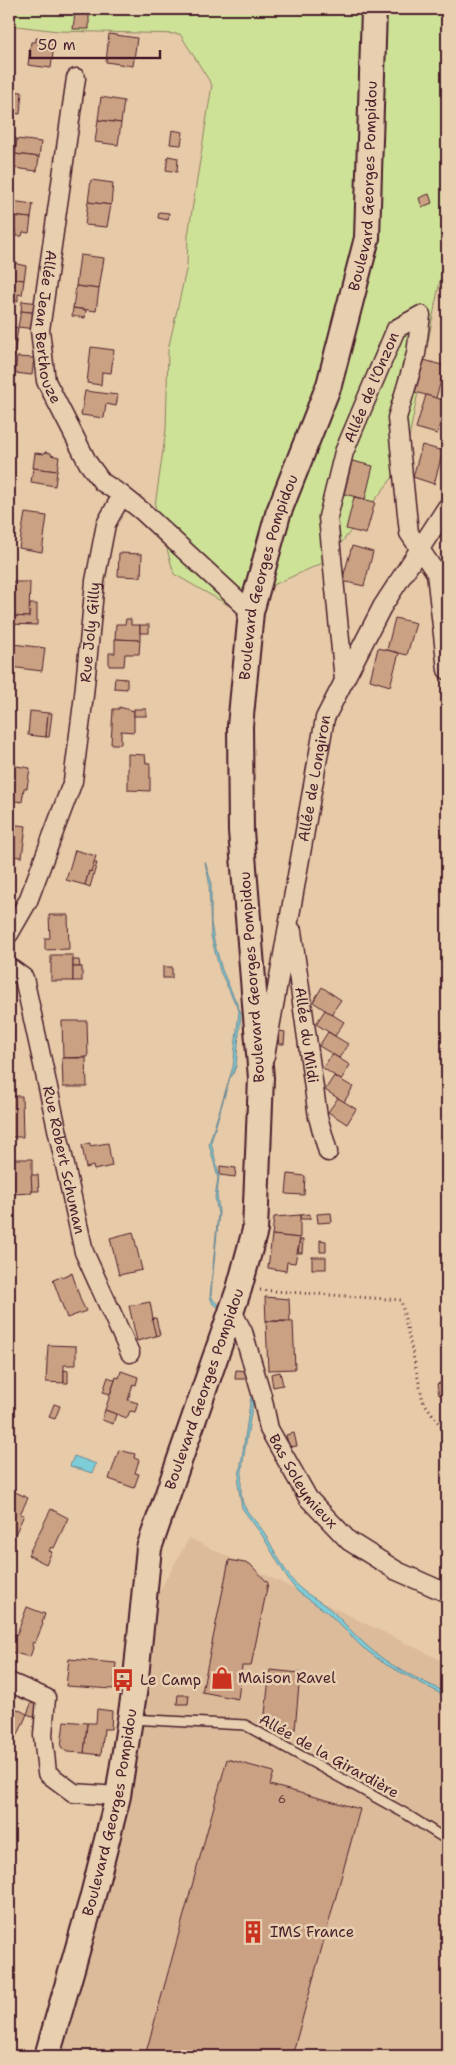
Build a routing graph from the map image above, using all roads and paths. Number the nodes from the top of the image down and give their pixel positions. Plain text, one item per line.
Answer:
1 (374, 9) edge
2 (76, 78) dead end
3 (122, 496) junction
4 (447, 507) edge
5 (420, 550) junction
6 (251, 612) junction
7 (447, 670) edge
8 (344, 681) junction
9 (290, 916) junction
10 (9, 934) edge
11 (9, 968) edge
12 (261, 1078) junction
13 (328, 1152) dead end
14 (235, 1299) junction
15 (130, 1353) dead end
16 (447, 1435) edge
17 (447, 1593) edge
18 (9, 1682) edge
19 (130, 1719) junction
20 (118, 1796) junction
21 (447, 1840) edge
22 (47, 2056) edge

1 - 6 main road, Boulevard Georges Pompidou
2 - 3 street, Allée Jean Berthouze
3 - 6 street
3 - 10 street, Rue Joly Gilly
4 - 5 street, Allée de Longiron
5 - 7 street
5 - 8 street, Allée de Longiron
5 - 8 street, Allée de l'Onzon
6 - 12 main road, Boulevard Georges Pompidou
8 - 9 street, Allée de Longiron
9 - 12 street, Allée de Longiron
9 - 13 street, Allée du Midi
11 - 15 street, Rue Robert Schuman
12 - 14 main road, Boulevard Georges Pompidou
14 - 16 path
14 - 17 street, Bas Soleymieux
14 - 19 main road, Boulevard Georges Pompidou
18 - 20 street
19 - 20 main road, Boulevard Georges Pompidou
19 - 21 lane, Allée de la Girardière
20 - 22 main road, Boulevard Georges Pompidou

